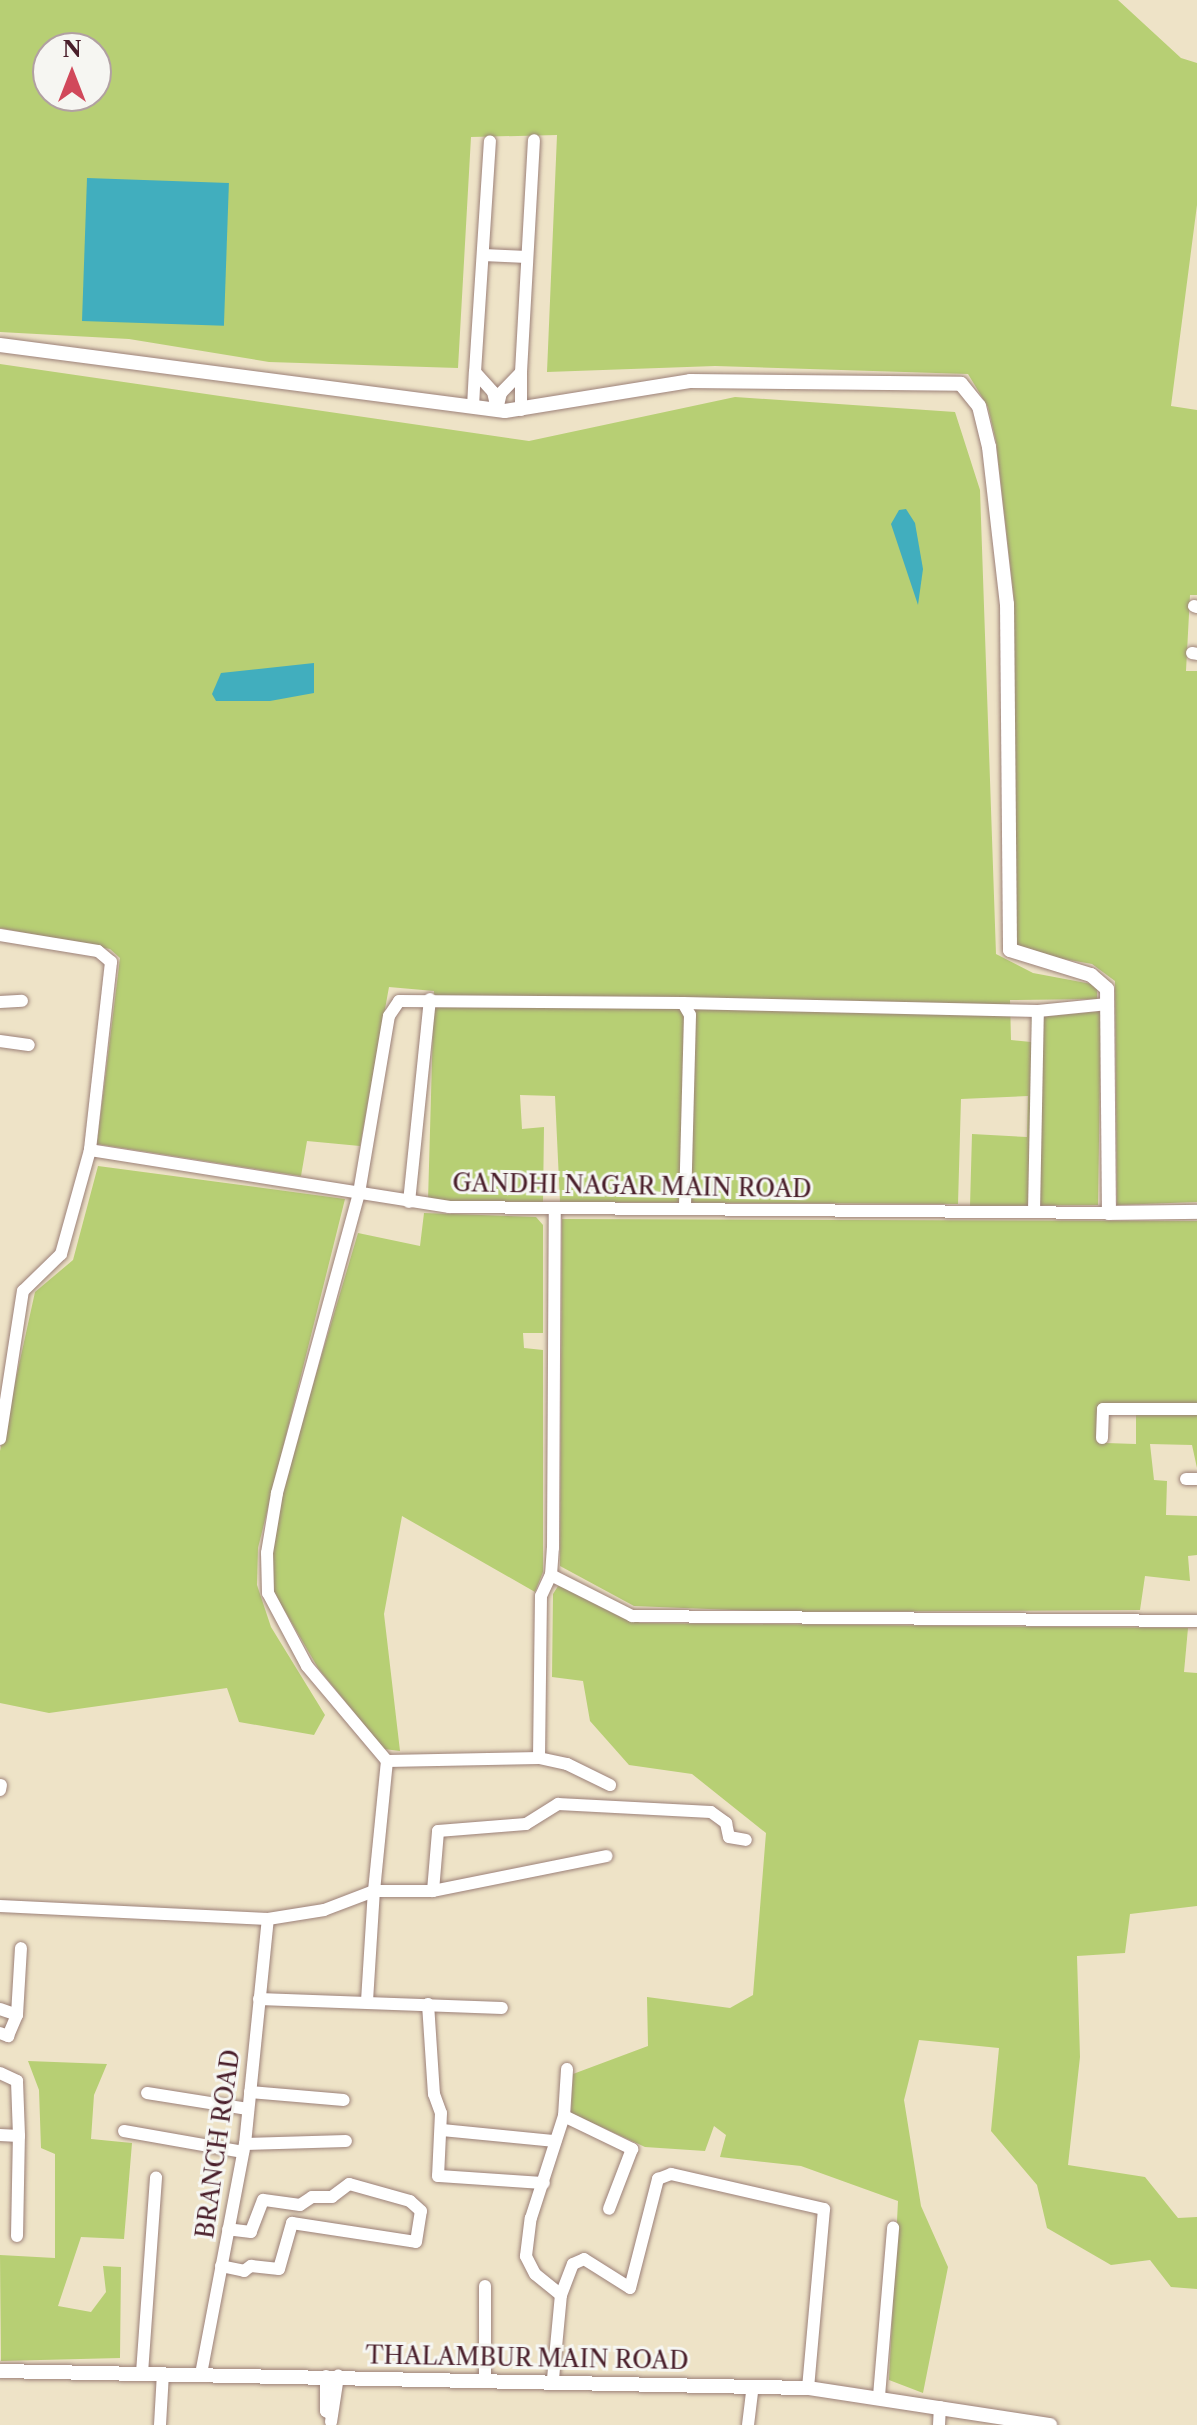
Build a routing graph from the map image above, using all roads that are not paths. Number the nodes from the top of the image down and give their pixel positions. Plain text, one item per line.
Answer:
1 (534, 140) dead end
2 (490, 141) dead end
3 (483, 255) junction
4 (527, 257) junction
5 (0, 345) edge
6 (475, 372) junction
7 (521, 372) junction
8 (473, 407) junction
9 (497, 410) junction
10 (521, 410) junction
11 (0, 935) edge
12 (430, 999) junction
13 (22, 1001) dead end
14 (0, 1002) edge
15 (683, 1003) junction
16 (1108, 1004) junction
17 (1038, 1011) junction
18 (0, 1041) edge
19 (29, 1045) dead end
20 (90, 1150) junction
21 (359, 1193) junction
22 (409, 1202) junction
23 (685, 1208) junction
24 (555, 1211) junction
25 (1034, 1212) junction
26 (1197, 1212) edge
27 (1109, 1213) junction
28 (1197, 1409) edge
29 (1102, 1438) dead end
30 (0, 1439) edge
31 (551, 1575) junction
32 (1197, 1621) edge
33 (539, 1758) junction
34 (387, 1761) junction
35 (610, 1785) dead end
36 (746, 1840) dead end
37 (606, 1856) dead end
38 (374, 1891) junction
39 (433, 1891) junction
40 (0, 1906) edge
41 (268, 1919) junction
42 (21, 1948) dead end
43 (259, 1999) junction
44 (367, 2001) junction
45 (428, 2004) junction
46 (502, 2008) dead end
47 (0, 2009) edge
48 (17, 2015) junction
49 (0, 2033) edge
50 (567, 2069) dead end
51 (0, 2073) edge
52 (250, 2092) junction
53 (147, 2093) dead end
54 (344, 2100) dead end
55 (248, 2109) junction
56 (564, 2116) junction
57 (442, 2130) junction
58 (124, 2131) dead end
59 (0, 2135) edge
60 (19, 2136) junction
61 (346, 2141) dead end
62 (555, 2141) junction
63 (244, 2148) junction
64 (156, 2178) dead end
65 (544, 2183) junction
66 (300, 2205) junction
67 (609, 2209) dead end
68 (298, 2222) junction
69 (893, 2228) dead end
70 (228, 2229) junction
71 (17, 2236) dead end
72 (221, 2266) junction
73 (485, 2286) dead end
74 (561, 2295) junction
75 (0, 2371) edge
76 (142, 2373) junction
77 (163, 2373) junction
78 (201, 2374) junction
79 (332, 2376) junction
80 (485, 2378) junction
81 (553, 2379) junction
82 (753, 2386) junction
83 (808, 2388) junction
84 (879, 2396) junction
85 (940, 2407) junction
86 (331, 2418) dead end
87 (160, 2425) edge
88 (748, 2425) edge
89 (939, 2425) edge
90 (1050, 2425) edge

1 - 4 street
2 - 3 street
3 - 4 street
3 - 6 street
4 - 7 street
5 - 8 street
6 - 8 street
6 - 9 street
7 - 9 street
7 - 10 street
8 - 9 street
9 - 10 street
10 - 16 street
11 - 20 street
12 - 15 street
12 - 21 street
12 - 22 street
13 - 14 street
15 - 17 street
15 - 23 street
16 - 17 street
16 - 27 street
17 - 25 street
18 - 19 street
20 - 21 street, GANDHI NAGAR MAIN ROAD
20 - 30 street
21 - 22 street, GANDHI NAGAR MAIN ROAD
21 - 34 street
22 - 24 street, GANDHI NAGAR MAIN ROAD
23 - 24 street, GANDHI NAGAR MAIN ROAD
23 - 25 street, GANDHI NAGAR MAIN ROAD
24 - 31 street
25 - 27 street, GANDHI NAGAR MAIN ROAD
26 - 27 street, GANDHI NAGAR MAIN ROAD
28 - 29 street
31 - 32 street
31 - 33 street
33 - 34 street
33 - 35 street
34 - 38 street
36 - 39 street
37 - 39 street
38 - 39 street
38 - 41 street
38 - 44 street
40 - 41 street
41 - 43 street, BRANCH ROAD
42 - 48 street
43 - 44 street
43 - 52 street, BRANCH ROAD
44 - 45 street
45 - 46 street
45 - 57 street
47 - 48 street
48 - 49 street
50 - 56 street
51 - 60 street
52 - 54 street
52 - 55 street, BRANCH ROAD
53 - 55 street
55 - 63 street, BRANCH ROAD
56 - 62 street
56 - 67 street
57 - 62 street
57 - 65 street
58 - 63 street
59 - 60 street
60 - 71 street
61 - 63 street
62 - 65 street
63 - 70 street, BRANCH ROAD
64 - 76 street
65 - 74 street
66 - 68 street
66 - 68 street
66 - 70 street
68 - 72 street
69 - 84 street
70 - 72 street, BRANCH ROAD
72 - 78 street, BRANCH ROAD
73 - 80 street
74 - 81 street
74 - 83 street
75 - 76 street, THALAMBUR MAIN ROAD
76 - 77 street, THALAMBUR MAIN ROAD
77 - 78 street, THALAMBUR MAIN ROAD
77 - 87 street
78 - 79 street, THALAMBUR MAIN ROAD
79 - 80 street, THALAMBUR MAIN ROAD
79 - 86 street
80 - 81 street, THALAMBUR MAIN ROAD
81 - 82 street, THALAMBUR MAIN ROAD
82 - 83 street, THALAMBUR MAIN ROAD
82 - 88 street
83 - 84 street, THALAMBUR MAIN ROAD
84 - 85 street, THALAMBUR MAIN ROAD
85 - 89 street
85 - 90 street, THALAMBUR MAIN ROAD

